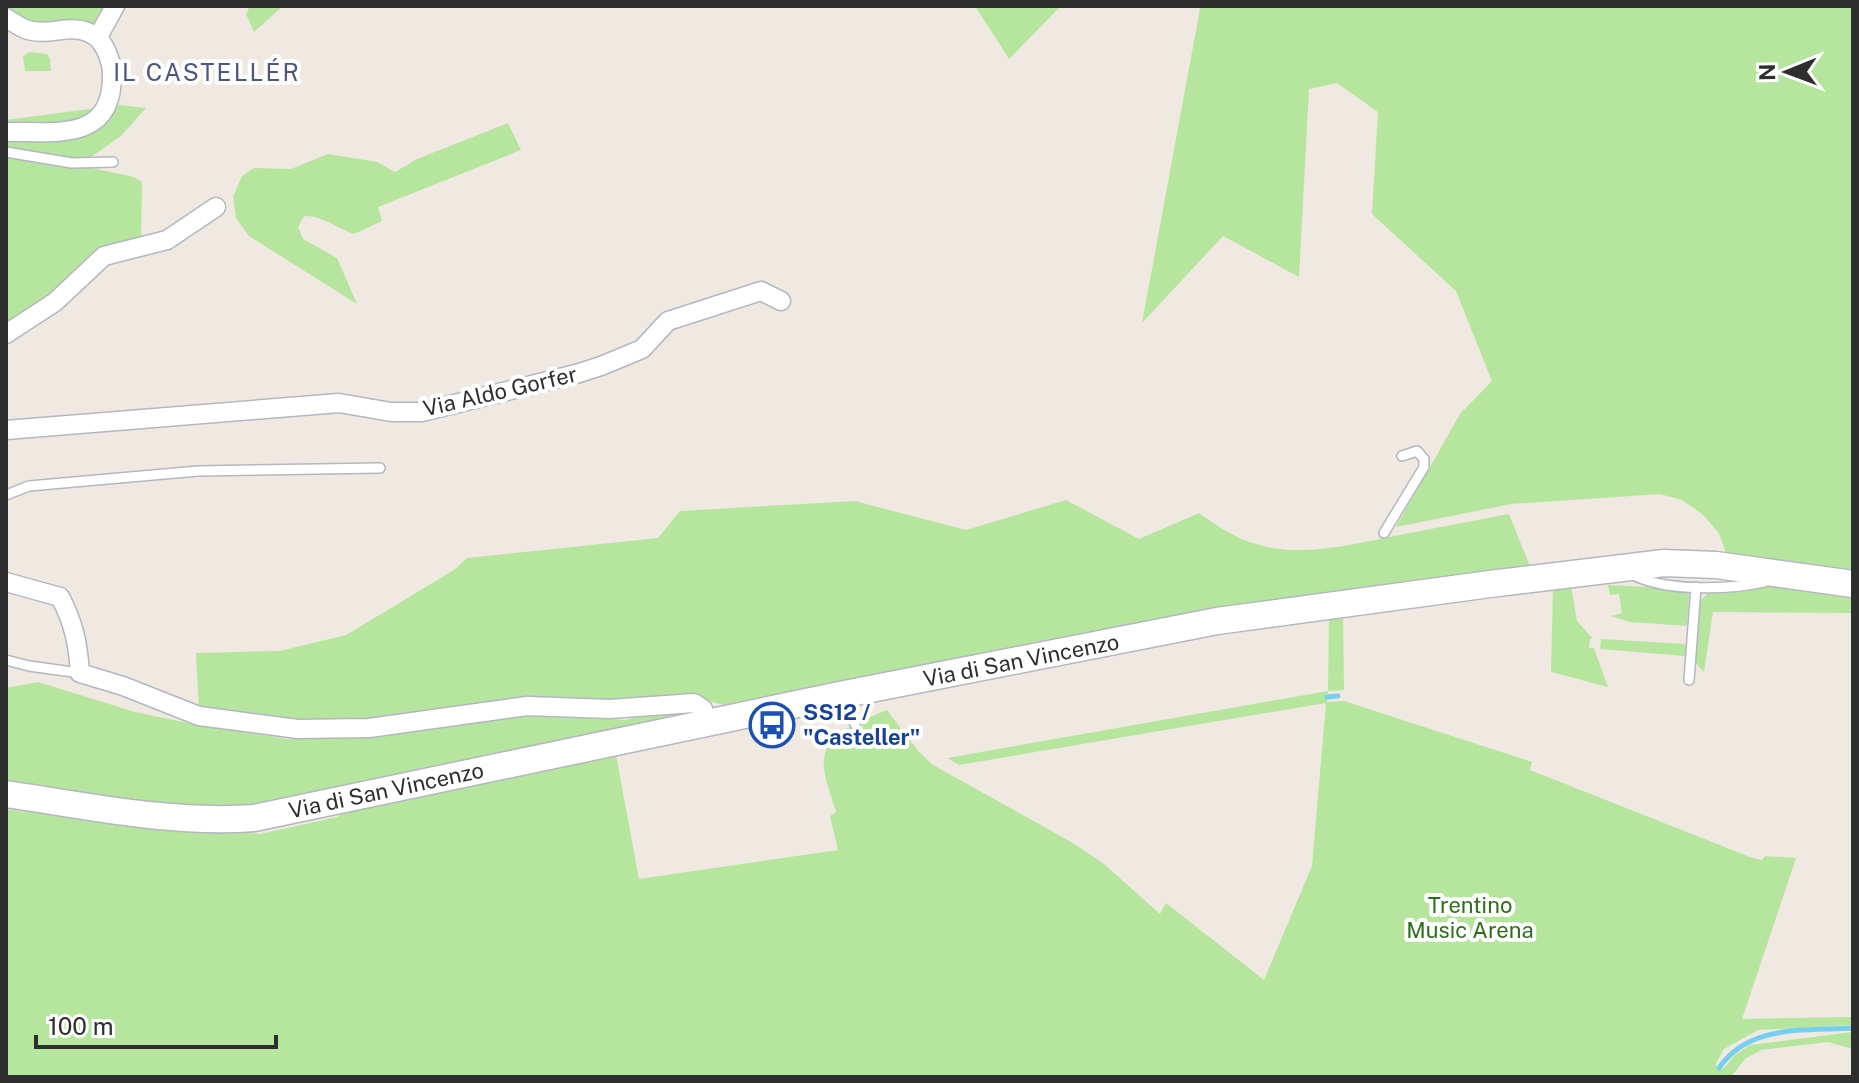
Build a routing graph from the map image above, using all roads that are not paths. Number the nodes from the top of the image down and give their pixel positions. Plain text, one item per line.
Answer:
1 (115, 6) edge
2 (6, 18) edge
3 (98, 37) junction
4 (6, 132) edge
5 (6, 152) edge
6 (113, 162) dead end
7 (216, 207) dead end
8 (781, 301) dead end
9 (6, 334) edge
10 (6, 430) edge
11 (1402, 456) dead end
12 (380, 468) dead end
13 (6, 495) edge
14 (1384, 533) dead end
15 (1620, 567) junction
16 (1784, 576) junction
17 (6, 582) edge
18 (1853, 584) edge
19 (1696, 587) junction
20 (6, 660) edge
21 (80, 673) junction
22 (1689, 680) dead end
23 (840, 695) junction
24 (708, 723) junction
25 (855, 724) dead end
26 (6, 794) edge

1 - 3 street
2 - 3 street
3 - 4 street
5 - 6 lane
7 - 9 street
8 - 10 street, Via Aldo Gorfer
11 - 14 lane
12 - 13 lane
15 - 16 main road, Via di San Vincenzo
15 - 19 lane
15 - 23 main road, Via di San Vincenzo
16 - 18 main road, Via di San Vincenzo
16 - 19 lane
17 - 21 street
19 - 22 lane
20 - 21 lane
21 - 24 street
23 - 24 main road, Via di San Vincenzo
23 - 25 lane
24 - 26 main road, Via di San Vincenzo

